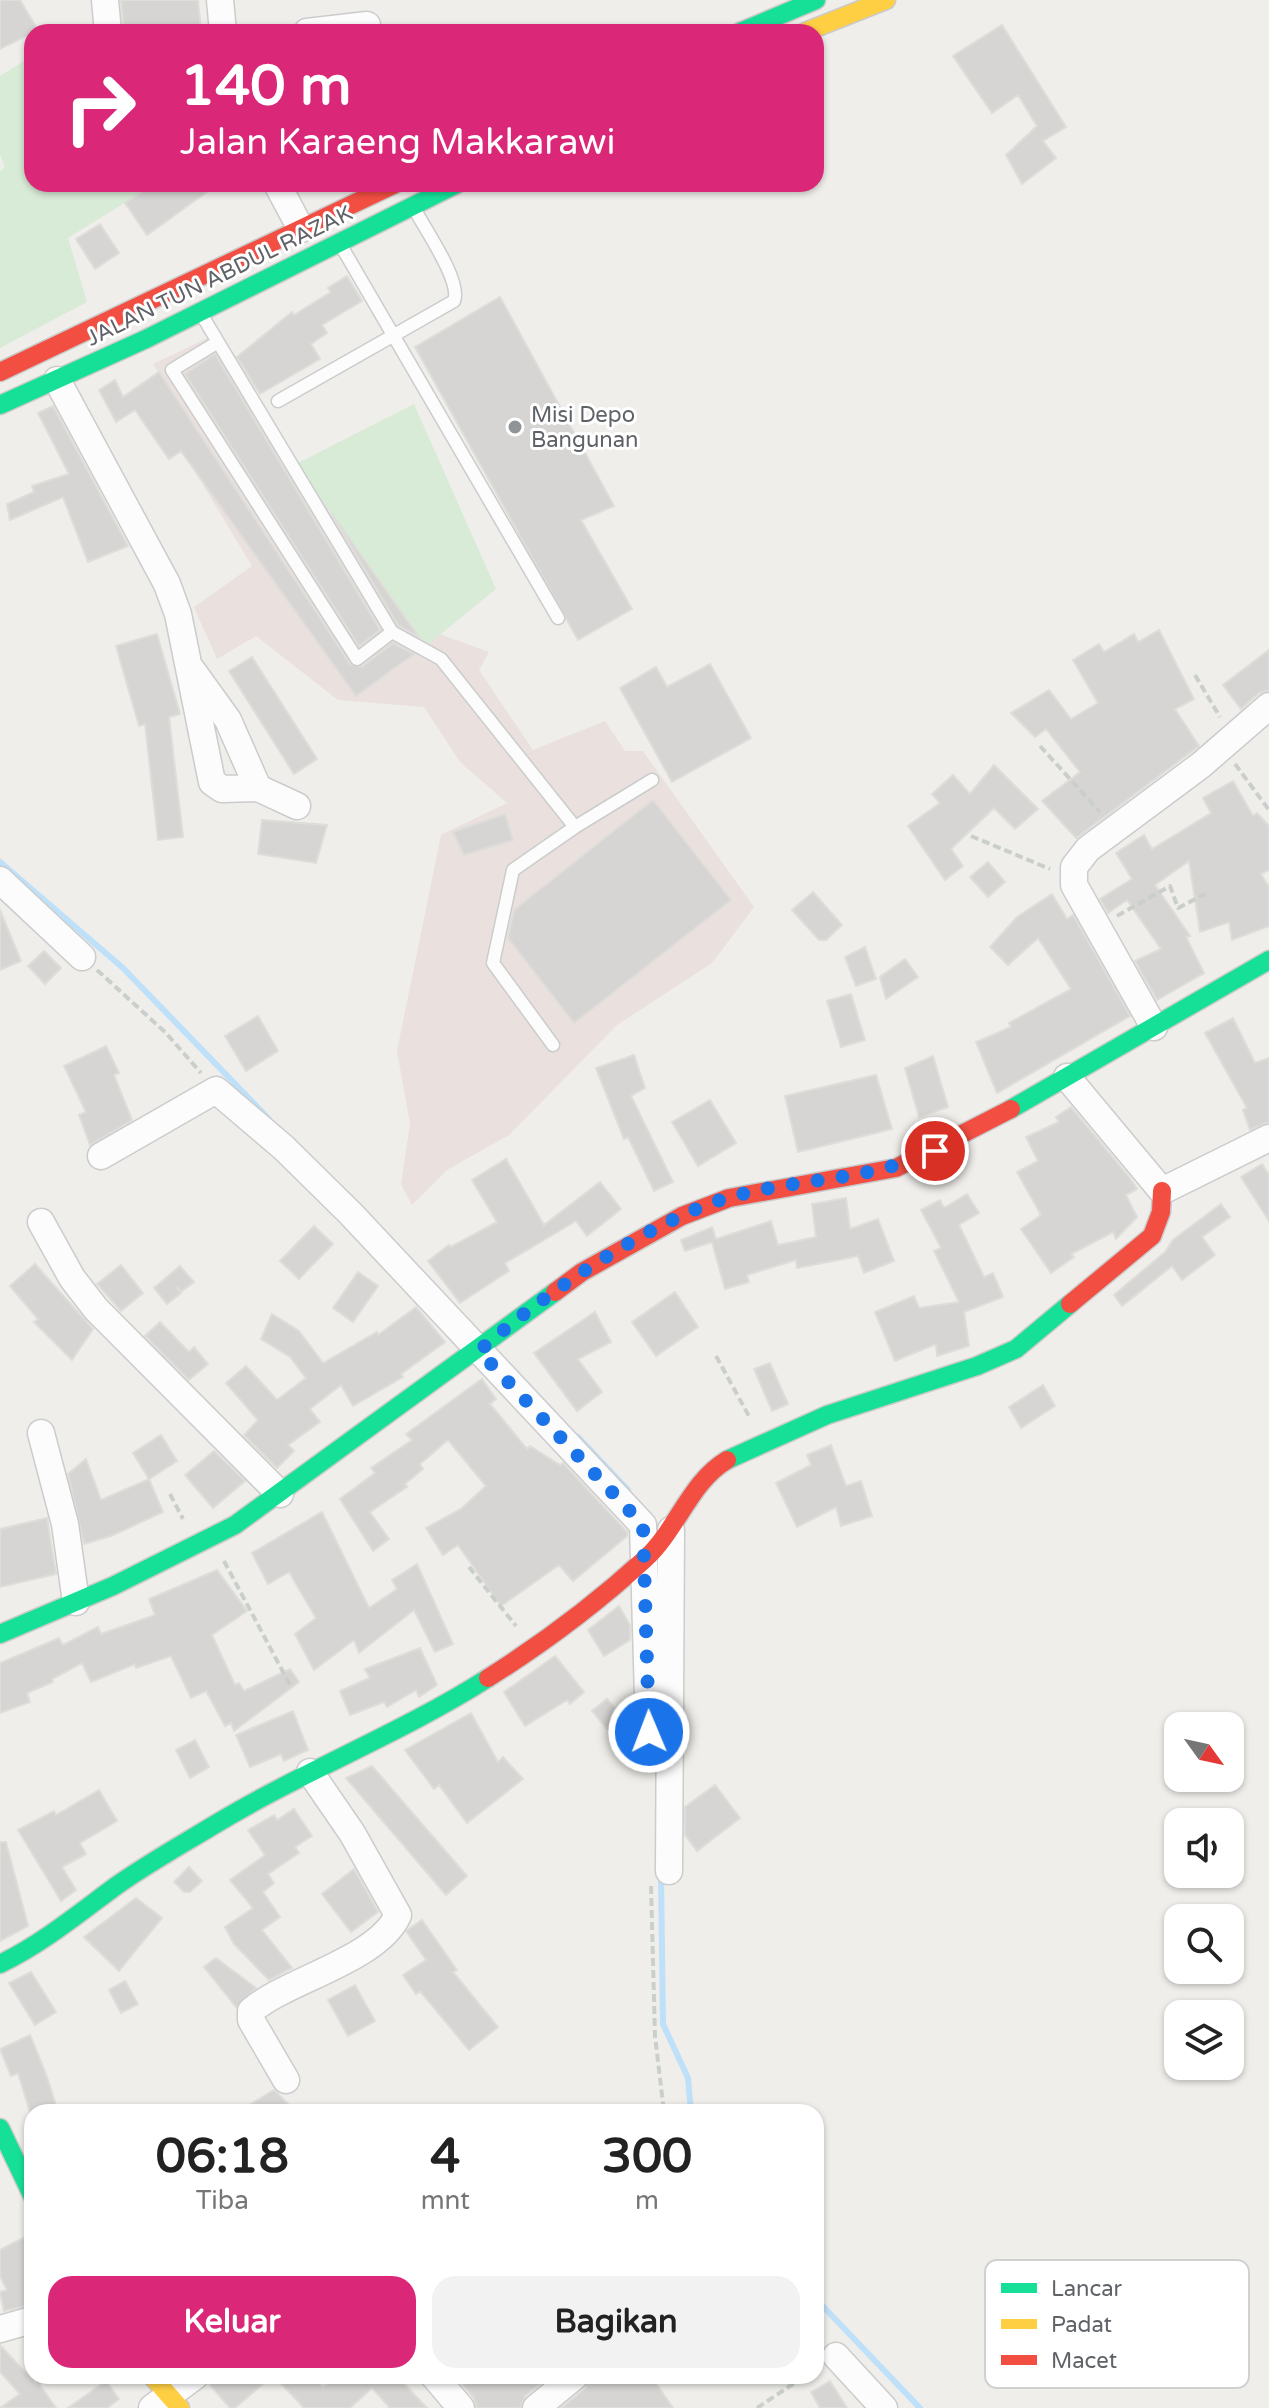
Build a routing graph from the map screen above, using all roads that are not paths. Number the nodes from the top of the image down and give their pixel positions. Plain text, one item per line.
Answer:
1 (105, 0) edge
2 (220, 0) edge
3 (816, 0) edge
4 (886, 0) edge
5 (107, 24) edge
6 (222, 24) edge
7 (759, 24) edge
8 (824, 24) edge
9 (281, 192) edge
10 (378, 192) edge
11 (441, 192) edge
12 (413, 206) junction
13 (301, 229) junction
14 (339, 243) junction
15 (200, 312) junction
16 (397, 336) junction
17 (68, 339) junction
18 (218, 342) junction
19 (169, 349) junction
20 (0, 372) edge
21 (67, 376) junction
22 (278, 401) dead end
23 (0, 405) edge
24 (558, 618) dead end
25 (392, 632) junction
26 (188, 665) junction
27 (1269, 706) edge
28 (652, 780) dead end
29 (258, 788) junction
30 (297, 806) dead end
31 (575, 827) junction
32 (0, 880) edge
33 (82, 957) road end
34 (1269, 960) edge
35 (1154, 1027) junction
36 (553, 1045) dead end
37 (1067, 1077) junction
38 (1269, 1138) edge
39 (101, 1156) dead end
40 (1162, 1191) junction
41 (41, 1222) dead end
42 (484, 1346) junction
43 (41, 1433) dead end
44 (280, 1494) junction
45 (659, 1544) junction
46 (76, 1602) junction
47 (0, 1634) edge
48 (649, 1732) dead end
49 (310, 1772) junction
50 (660, 1877) road end
51 (0, 1964) edge
52 (286, 2080) dead end
53 (0, 2128) edge
54 (24, 2178) edge
55 (24, 2322) edge
56 (0, 2329) edge
57 (836, 2356) dead end
58 (183, 2384) edge
59 (441, 2384) edge
60 (565, 2384) edge
61 (163, 2397) edge
62 (461, 2408) edge
63 (536, 2408) edge
64 (884, 2408) edge

1 - 5 street
2 - 6 street
3 - 7 street
4 - 8 street
9 - 13 street
10 - 13 street, JALAN TUN ABDUL RAZAK
11 - 12 street, JALAN TUN ABDUL RAZAK
12 - 14 street, JALAN TUN ABDUL RAZAK
12 - 16 lane
13 - 17 street, JALAN TUN ABDUL RAZAK
14 - 15 street, JALAN TUN ABDUL RAZAK
14 - 16 lane
15 - 18 lane
15 - 19 street, JALAN TUN ABDUL RAZAK
16 - 22 lane
16 - 24 lane
17 - 20 street, JALAN TUN ABDUL RAZAK
17 - 21 street
18 - 19 lane
18 - 25 lane
19 - 21 street, JALAN TUN ABDUL RAZAK
19 - 25 lane
21 - 23 street, JALAN TUN ABDUL RAZAK
21 - 26 street
25 - 31 lane
26 - 29 street
26 - 29 street
27 - 35 street
28 - 31 lane
29 - 30 street
31 - 36 lane
32 - 33 street
34 - 35 street
35 - 37 street
37 - 40 street
37 - 42 street
38 - 40 street
39 - 42 street
40 - 45 street
41 - 44 street
42 - 44 street
42 - 45 street
43 - 46 street
44 - 46 street
45 - 48 street
45 - 49 street
45 - 50 street
46 - 47 street
49 - 51 street
49 - 52 street
53 - 54 street
55 - 56 street
57 - 64 street
58 - 61 street
59 - 62 street
60 - 63 street

